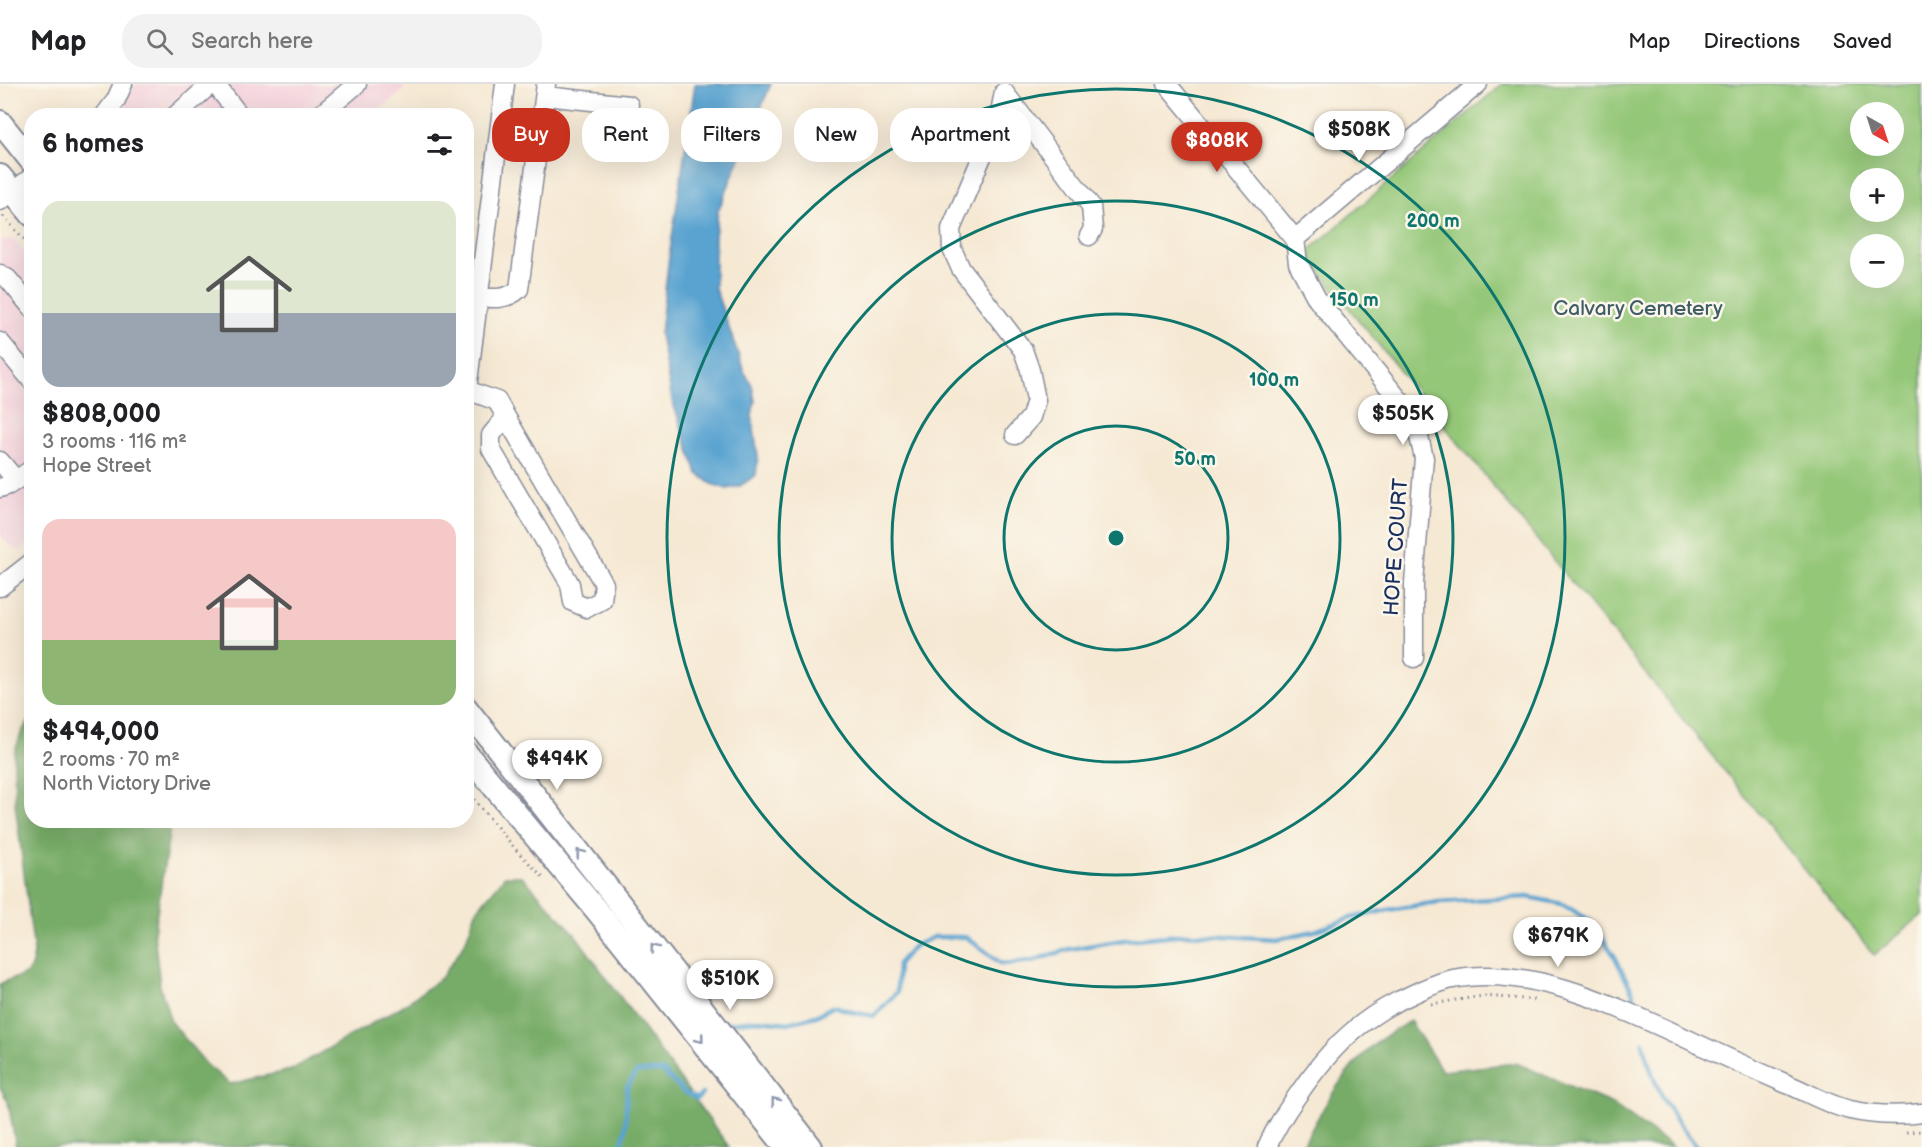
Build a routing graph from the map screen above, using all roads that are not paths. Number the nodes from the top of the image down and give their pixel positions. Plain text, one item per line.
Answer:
1 (123, 84) edge
2 (213, 84) edge
3 (357, 84) edge
4 (505, 84) edge
5 (1167, 84) edge
6 (1478, 84) edge
7 (1007, 87) edge
8 (546, 90) edge
9 (629, 105) dead end
10 (110, 108) edge
11 (188, 108) edge
12 (233, 108) edge
13 (328, 108) edge
14 (0, 122) edge
15 (24, 152) edge
16 (24, 181) edge
17 (4, 190) edge
18 (24, 208) edge
19 (1089, 236) dead end
20 (1295, 239) junction
21 (0, 274) edge
22 (474, 283) edge
23 (474, 296) edge
24 (24, 298) edge
25 (0, 342) edge
26 (24, 371) edge
27 (474, 393) edge
28 (506, 417) junction
29 (1015, 435) dead end
30 (0, 461) edge
31 (24, 474) edge
32 (8, 484) edge
33 (24, 568) edge
34 (0, 587) edge
35 (1414, 658) dead end
36 (474, 719) edge
37 (474, 762) edge
38 (607, 905) junction
39 (1922, 1113) edge
40 (786, 1147) edge
41 (811, 1147) edge
42 (1267, 1147) edge

1 - 10 street
2 - 11 street
2 - 12 street
3 - 13 street
4 - 22 street
5 - 20 street
6 - 20 street
7 - 19 street
7 - 29 street
8 - 9 street
8 - 23 street
14 - 15 main road
16 - 17 street
17 - 18 main road
20 - 35 street, HOPE COURT
21 - 24 street
25 - 26 street
27 - 28 street
28 - 28 street
30 - 32 street
31 - 32 street
33 - 34 street
38 -> 36 main road
37 - 38 main road
38 -> 40 main road
41 -> 38 main road
39 - 42 street

